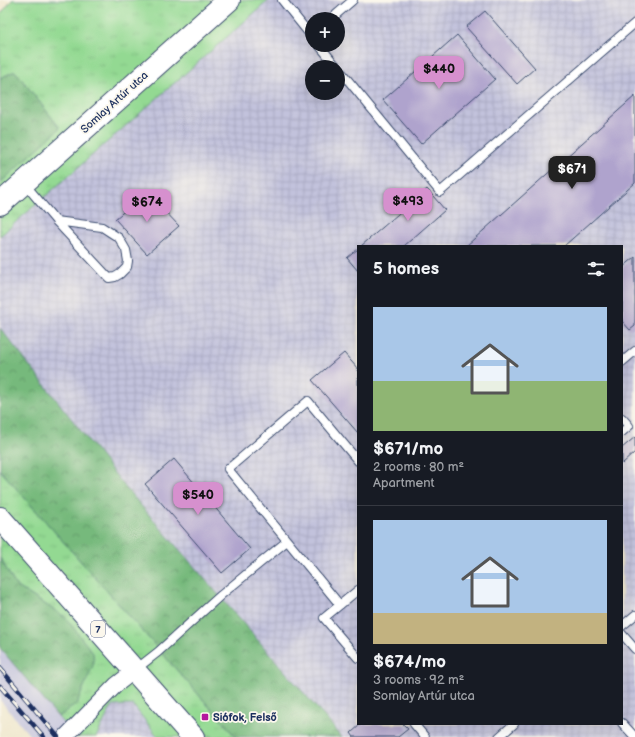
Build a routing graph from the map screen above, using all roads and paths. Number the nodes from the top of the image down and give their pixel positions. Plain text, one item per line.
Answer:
1 (229, 0) edge
2 (282, 0) edge
3 (353, 0) edge
4 (339, 12) edge
5 (635, 23) edge
6 (305, 28) edge
7 (325, 52) edge
8 (331, 60) edge
9 (345, 77) edge
10 (24, 183) junction
11 (0, 204) edge
12 (56, 221) junction
13 (635, 351) edge
14 (623, 361) edge
15 (623, 419) edge
16 (623, 431) edge
17 (357, 460) edge
18 (0, 518) edge
19 (287, 541) junction
20 (357, 591) edge
21 (340, 605) junction
22 (635, 615) edge
23 (623, 625) edge
24 (623, 635) edge
25 (635, 649) edge
26 (357, 657) edge
27 (134, 670) junction
28 (623, 724) edge
29 (415, 725) edge
30 (513, 725) edge
31 (65, 737) edge
32 (193, 737) edge
33 (425, 737) edge
34 (499, 737) edge
35 (635, 737) edge

1 - 10 main road, Somlay Artúr utca
2 - 6 lane
3 - 4 lane
5 - 9 lane
7 - 8 lane
10 - 11 main road, Somlay Artúr utca
10 - 12 lane
12 - 12 lane
13 - 14 lane
15 - 16 lane
17 - 19 lane
18 - 27 main road, 7
19 - 21 lane
19 - 27 lane
20 - 21 lane
21 - 26 lane
22 - 23 lane
24 - 25 lane
27 - 31 street
27 - 32 main road, 7
28 - 35 lane
29 - 33 lane
30 - 34 lane

